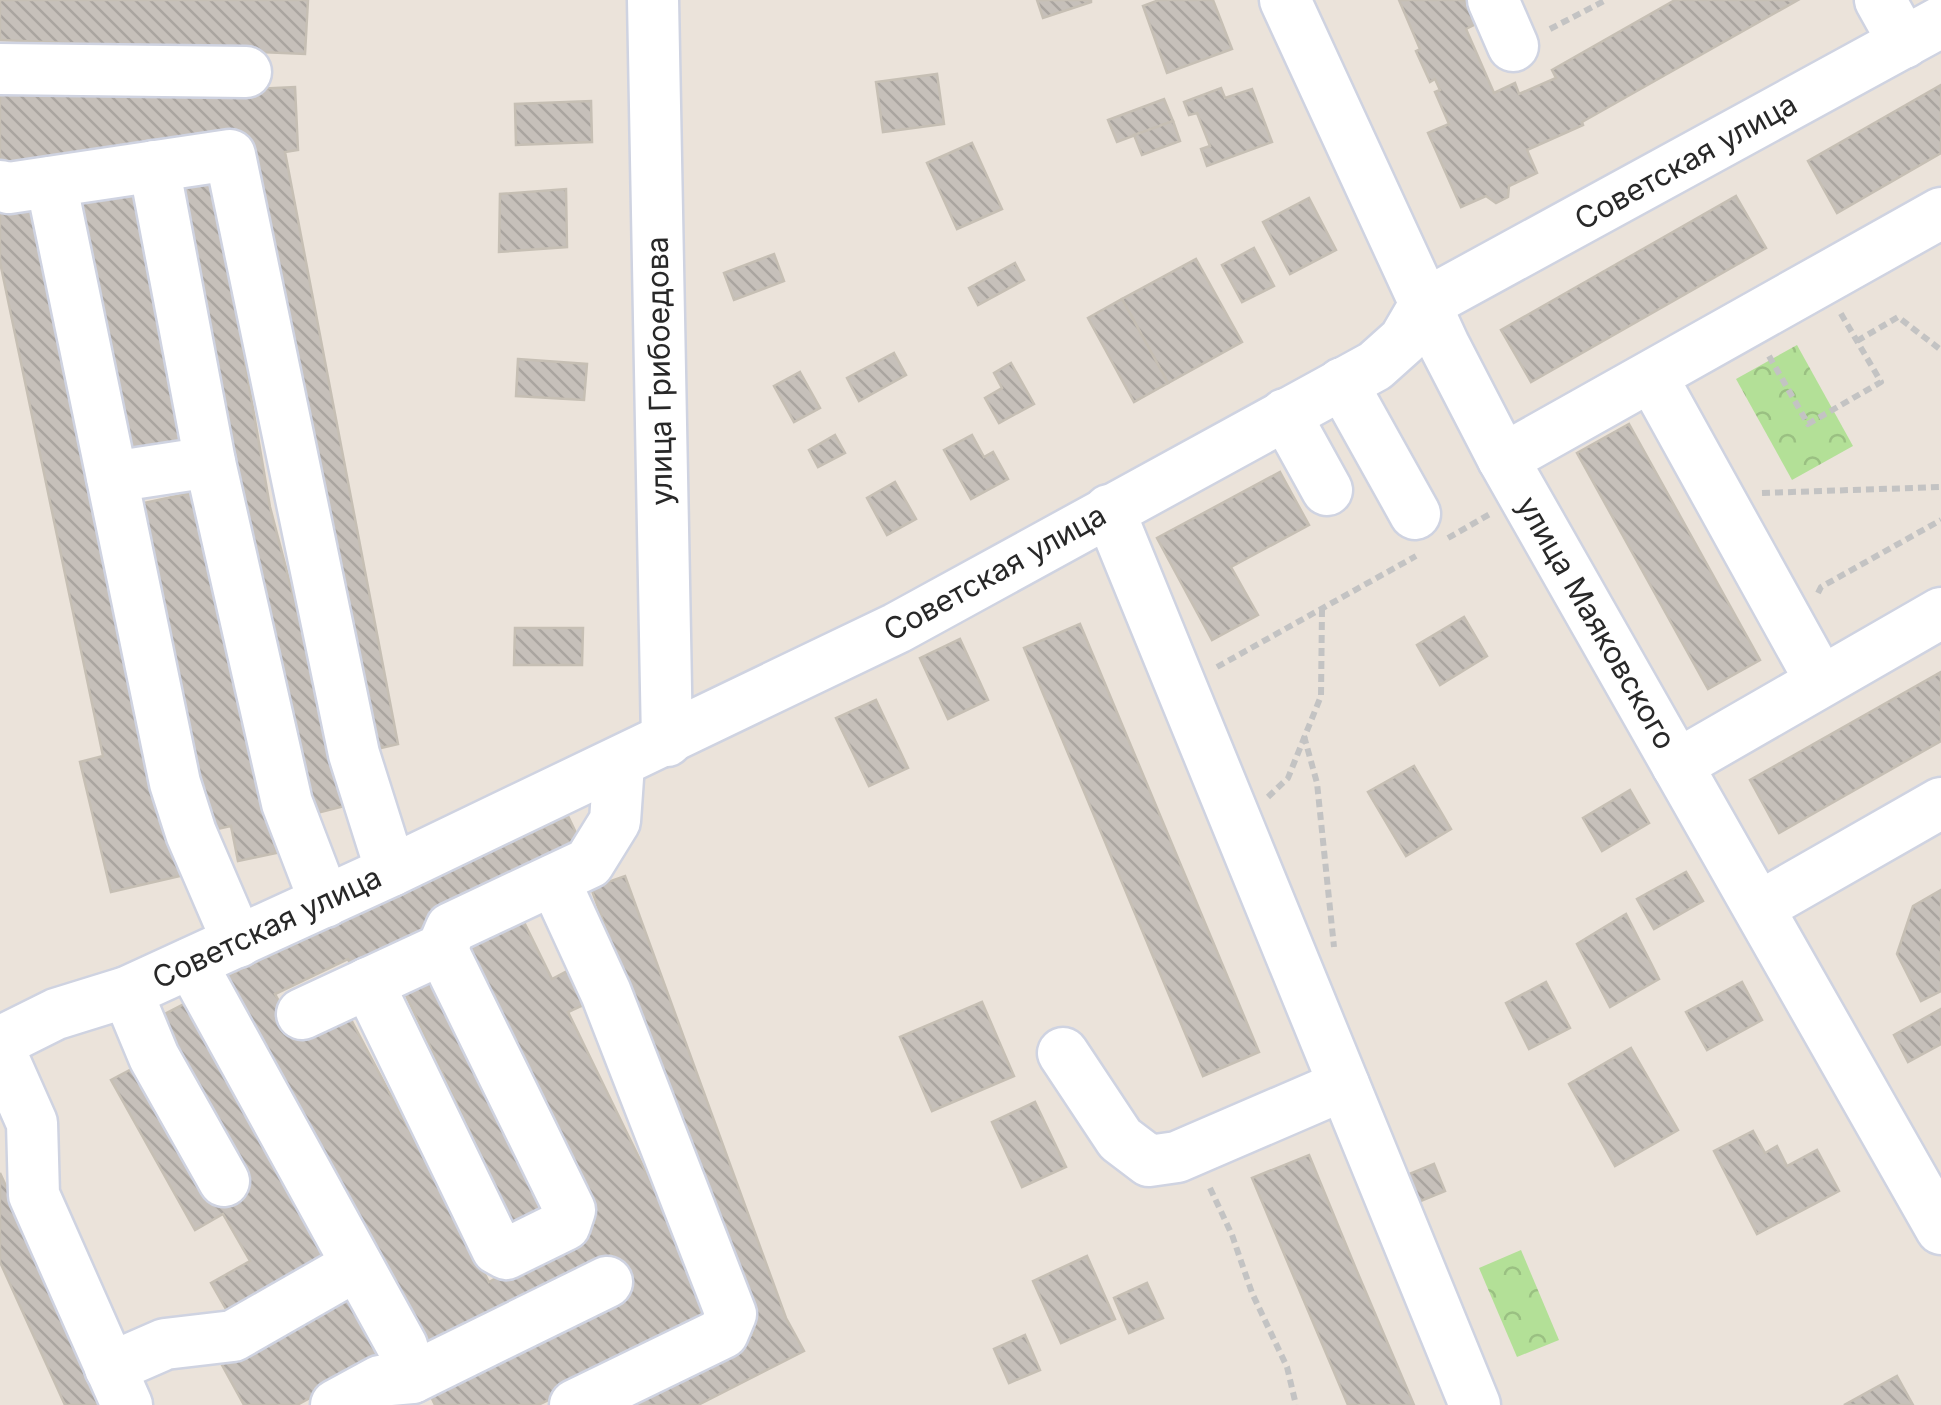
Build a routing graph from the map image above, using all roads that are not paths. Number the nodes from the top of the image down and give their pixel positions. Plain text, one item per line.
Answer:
1 (652, 0) edge
2 (1285, 0) edge
3 (1493, 0) edge
4 (1880, 0) edge
5 (1922, 32) edge
6 (1513, 46) road end
7 (0, 70) edge
8 (246, 72) dead end
9 (154, 166) junction
10 (52, 182) junction
11 (0, 186) edge
12 (1941, 213) edge
13 (1425, 304) junction
14 (1652, 377) junction
15 (1342, 383) junction
16 (1285, 414) junction
17 (210, 462) junction
18 (1514, 477) junction
19 (112, 478) junction
20 (1327, 490) dead end
21 (1115, 506) junction
22 (1426, 536) road end
23 (1941, 613) edge
24 (1820, 680) junction
25 (667, 741) junction
26 (619, 764) junction
27 (1676, 764) junction
28 (1941, 803) edge
29 (391, 871) junction
30 (554, 880) junction
31 (324, 902) junction
32 (1760, 906) junction
33 (238, 942) junction
34 (442, 948) junction
35 (191, 963) junction
36 (368, 983) junction
37 (127, 992) junction
38 (302, 1014) dead end
39 (0, 1042) edge
40 (0, 1052) edge
41 (1063, 1054) dead end
42 (1344, 1085) junction
43 (224, 1182) dead end
44 (1941, 1228) edge
45 (357, 1265) junction
46 (607, 1282) dead end
47 (412, 1378) junction
48 (118, 1386) edge
49 (336, 1405) edge
50 (574, 1405) edge
51 (1475, 1405) edge

1 - 25 street, улица Грибоедова
2 - 13 street, улица Маяковского
3 - 6 street
4 - 5 street
5 - 13 street, Советская улица
7 - 8 street
9 - 10 street
9 - 17 street
9 - 29 street
10 - 11 street
10 - 19 street
12 - 14 street
13 - 15 street, Советская улица
13 - 18 street, улица Маяковского
14 - 18 street
14 - 24 street
15 - 16 street, Советская улица
15 - 22 street
16 - 20 street
16 - 21 street, Советская улица
17 - 19 street
17 - 31 street
18 - 27 street, улица Маяковского
19 - 33 street
21 - 25 street, Советская улица
21 - 42 street
23 - 24 street
24 - 27 street
25 - 26 street, Советская улица
26 - 29 street, Советская улица
26 - 30 street
27 - 32 street, улица Маяковского
28 - 32 street
29 - 31 street, Советская улица
30 - 34 street
30 - 50 street
31 - 33 street, Советская улица
32 - 44 street, улица Маяковского
33 - 35 street, Советская улица
34 - 36 street
34 - 36 street
35 - 37 street, Советская улица
35 - 45 street
36 - 38 street
37 - 39 street, Советская улица
37 - 43 street
40 - 48 street
41 - 42 street
42 - 51 street
45 - 47 street
45 - 48 street
46 - 47 street
47 - 49 street

